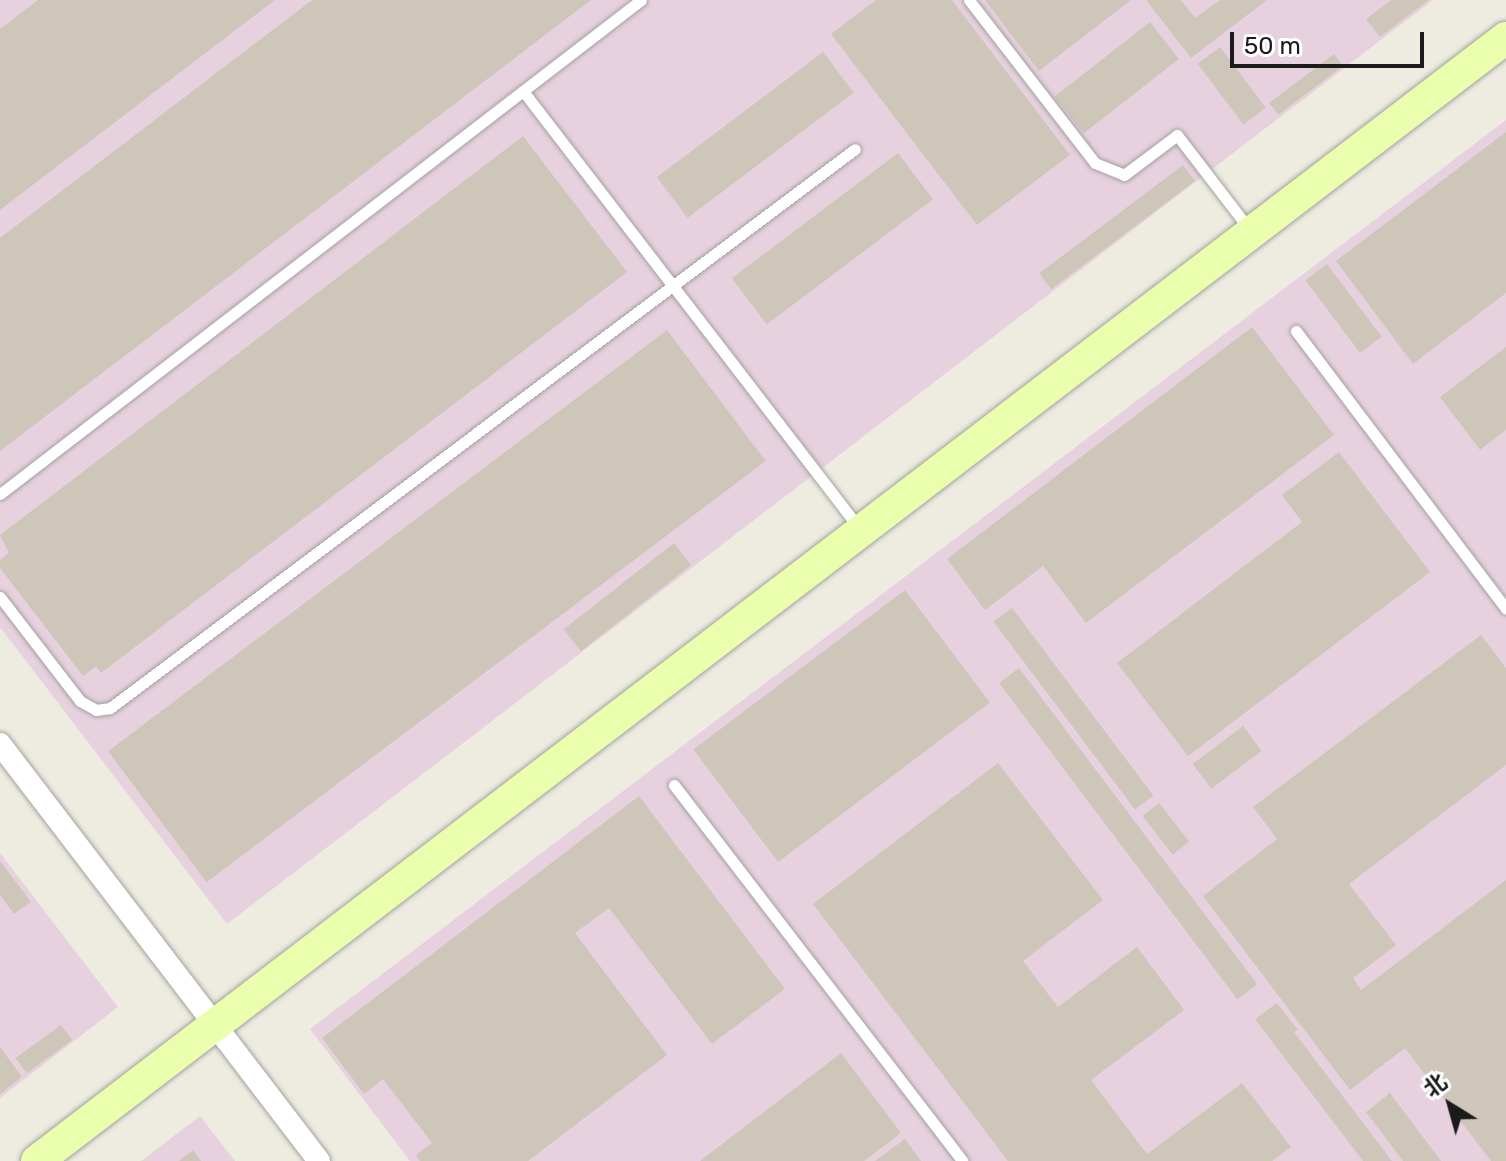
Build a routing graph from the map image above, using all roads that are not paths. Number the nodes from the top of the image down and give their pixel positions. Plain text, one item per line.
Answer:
1 (641, 0) edge
2 (969, 0) edge
3 (1506, 38) edge
4 (523, 91) junction
5 (855, 149) dead end
6 (1252, 232) junction
7 (672, 286) junction
8 (1296, 331) dead end
9 (0, 494) edge
10 (861, 531) junction
11 (0, 597) edge
12 (1506, 609) edge
13 (0, 744) edge
14 (674, 785) dead end
15 (215, 1025) junction
16 (37, 1161) edge
17 (319, 1161) edge
18 (962, 1161) edge

1 - 4 lane
2 - 6 lane
3 - 6 street
4 - 7 lane
4 - 9 lane
5 - 7 lane
6 - 10 street
7 - 10 lane
7 - 11 lane
8 - 12 lane
10 - 15 street
13 - 15 street
14 - 18 lane
15 - 16 street
15 - 17 street

